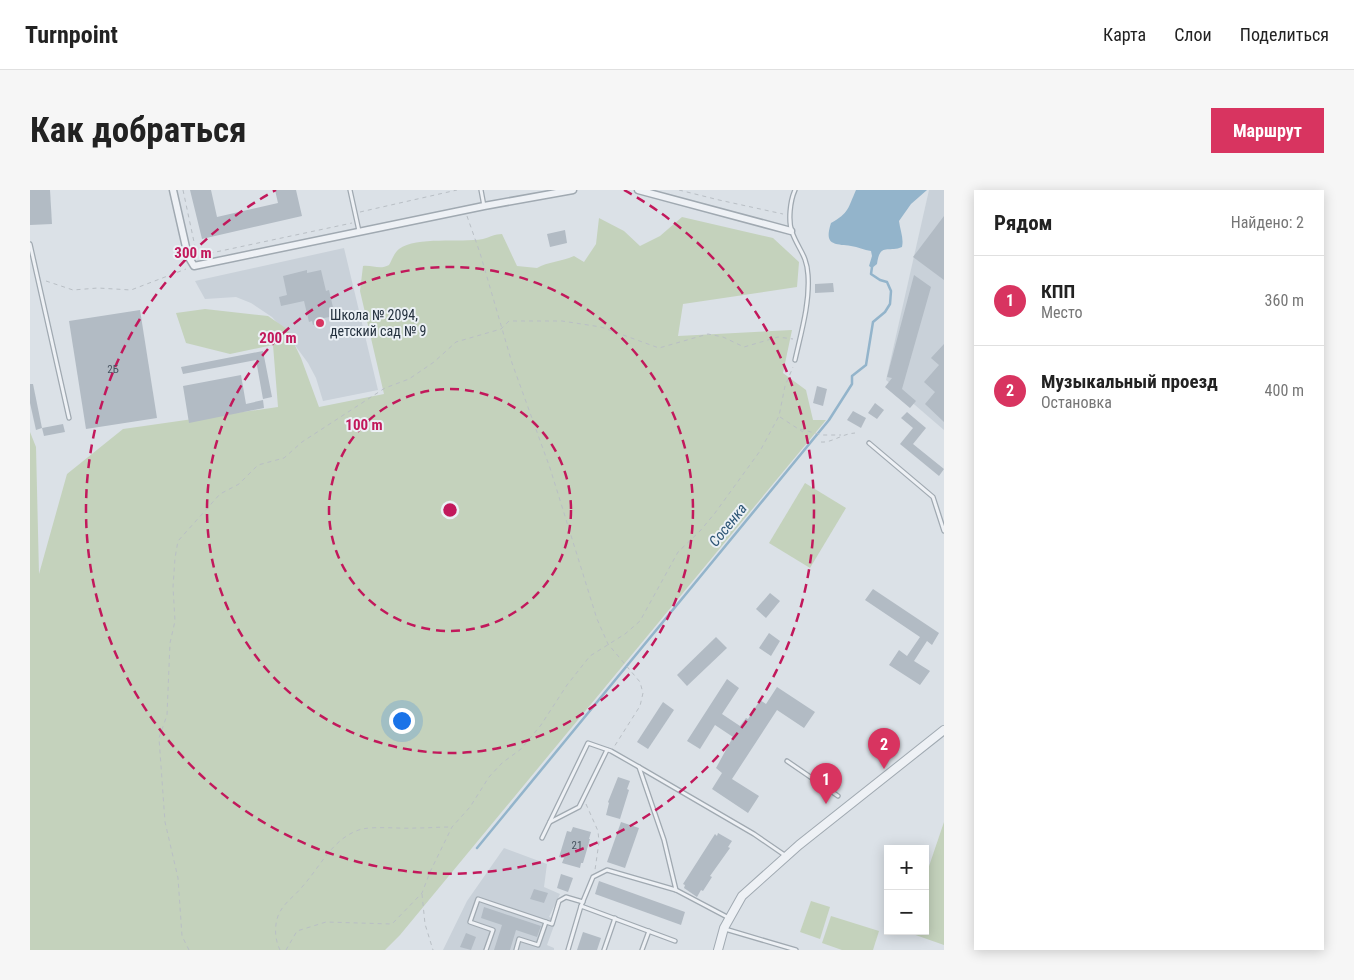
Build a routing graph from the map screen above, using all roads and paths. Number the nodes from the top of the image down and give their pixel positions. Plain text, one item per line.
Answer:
1 (174, 190) edge
2 (183, 190) edge
3 (350, 190) edge
4 (457, 190) edge
5 (481, 190) edge
6 (573, 190) edge
7 (638, 190) edge
8 (679, 190) edge
9 (795, 190) edge
10 (484, 206) junction
11 (464, 210) junction
12 (790, 215) junction
13 (357, 222) junction
14 (791, 231) junction
15 (360, 232) junction
16 (30, 244) edge
17 (194, 266) junction
18 (38, 279) junction
19 (501, 329) junction
20 (799, 340) junction
21 (795, 360) joint
22 (779, 416) junction
23 (69, 418) dead end
24 (800, 429) junction
25 (803, 432) dead end
26 (855, 433) dead end
27 (841, 435) junction
28 (821, 442) dead end
29 (869, 443) dead end
30 (944, 531) edge
31 (608, 644) junction
32 (944, 730) edge
33 (609, 751) junction
34 (788, 761) dead end
35 (639, 767) junction
36 (584, 796) junction
37 (838, 796) dead end
38 (550, 822) junction
39 (452, 827) junction
40 (542, 838) dead end
41 (786, 856) junction
42 (593, 876) junction
43 (676, 890) junction
44 (422, 893) junction
45 (582, 904) junction
46 (615, 918) junction
47 (730, 919) junction
48 (546, 922) junction
49 (724, 928) junction
50 (649, 931) junction
51 (675, 941) dead end
52 (189, 950) edge
53 (280, 950) edge
54 (286, 950) edge
55 (433, 950) edge
56 (486, 950) edge
57 (516, 950) edge
58 (568, 950) edge
59 (604, 950) edge
60 (642, 950) edge
61 (718, 950) edge
62 (796, 950) edge

1 - 17 street
2 - 13 path
3 - 13 lane
4 - 13 path
5 - 10 lane
6 - 10 street
7 - 14 street
8 - 12 path
9 - 12 lane
10 - 11 street
11 - 15 street
11 - 19 path
12 - 14 lane
13 - 15 lane
14 - 20 lane
15 - 17 street
16 - 18 lane
17 - 18 path
18 - 23 lane
19 - 20 path
19 - 31 path
19 - 52 path
20 - 21 lane
21 - 22 path
22 - 24 path
22 - 31 path
24 - 25 path
24 - 27 path
26 - 27 path
27 - 28 path
29 - 30 lane
31 - 33 path
31 - 39 path
32 - 41 street
33 - 35 lane
33 - 36 lane
33 - 38 lane
34 - 37 lane
35 - 41 lane
35 - 43 lane
36 - 38 lane
36 - 42 path
38 - 40 lane
39 - 44 path
39 - 53 path
41 - 47 street
42 - 43 lane
42 - 45 lane
43 - 47 lane
44 - 54 path
44 - 55 path
45 - 46 lane
45 - 48 lane
45 - 58 lane
46 - 50 lane
46 - 59 lane
47 - 49 street
48 - 56 lane
48 - 57 lane
49 - 61 street
49 - 62 lane
50 - 51 lane
50 - 60 lane

